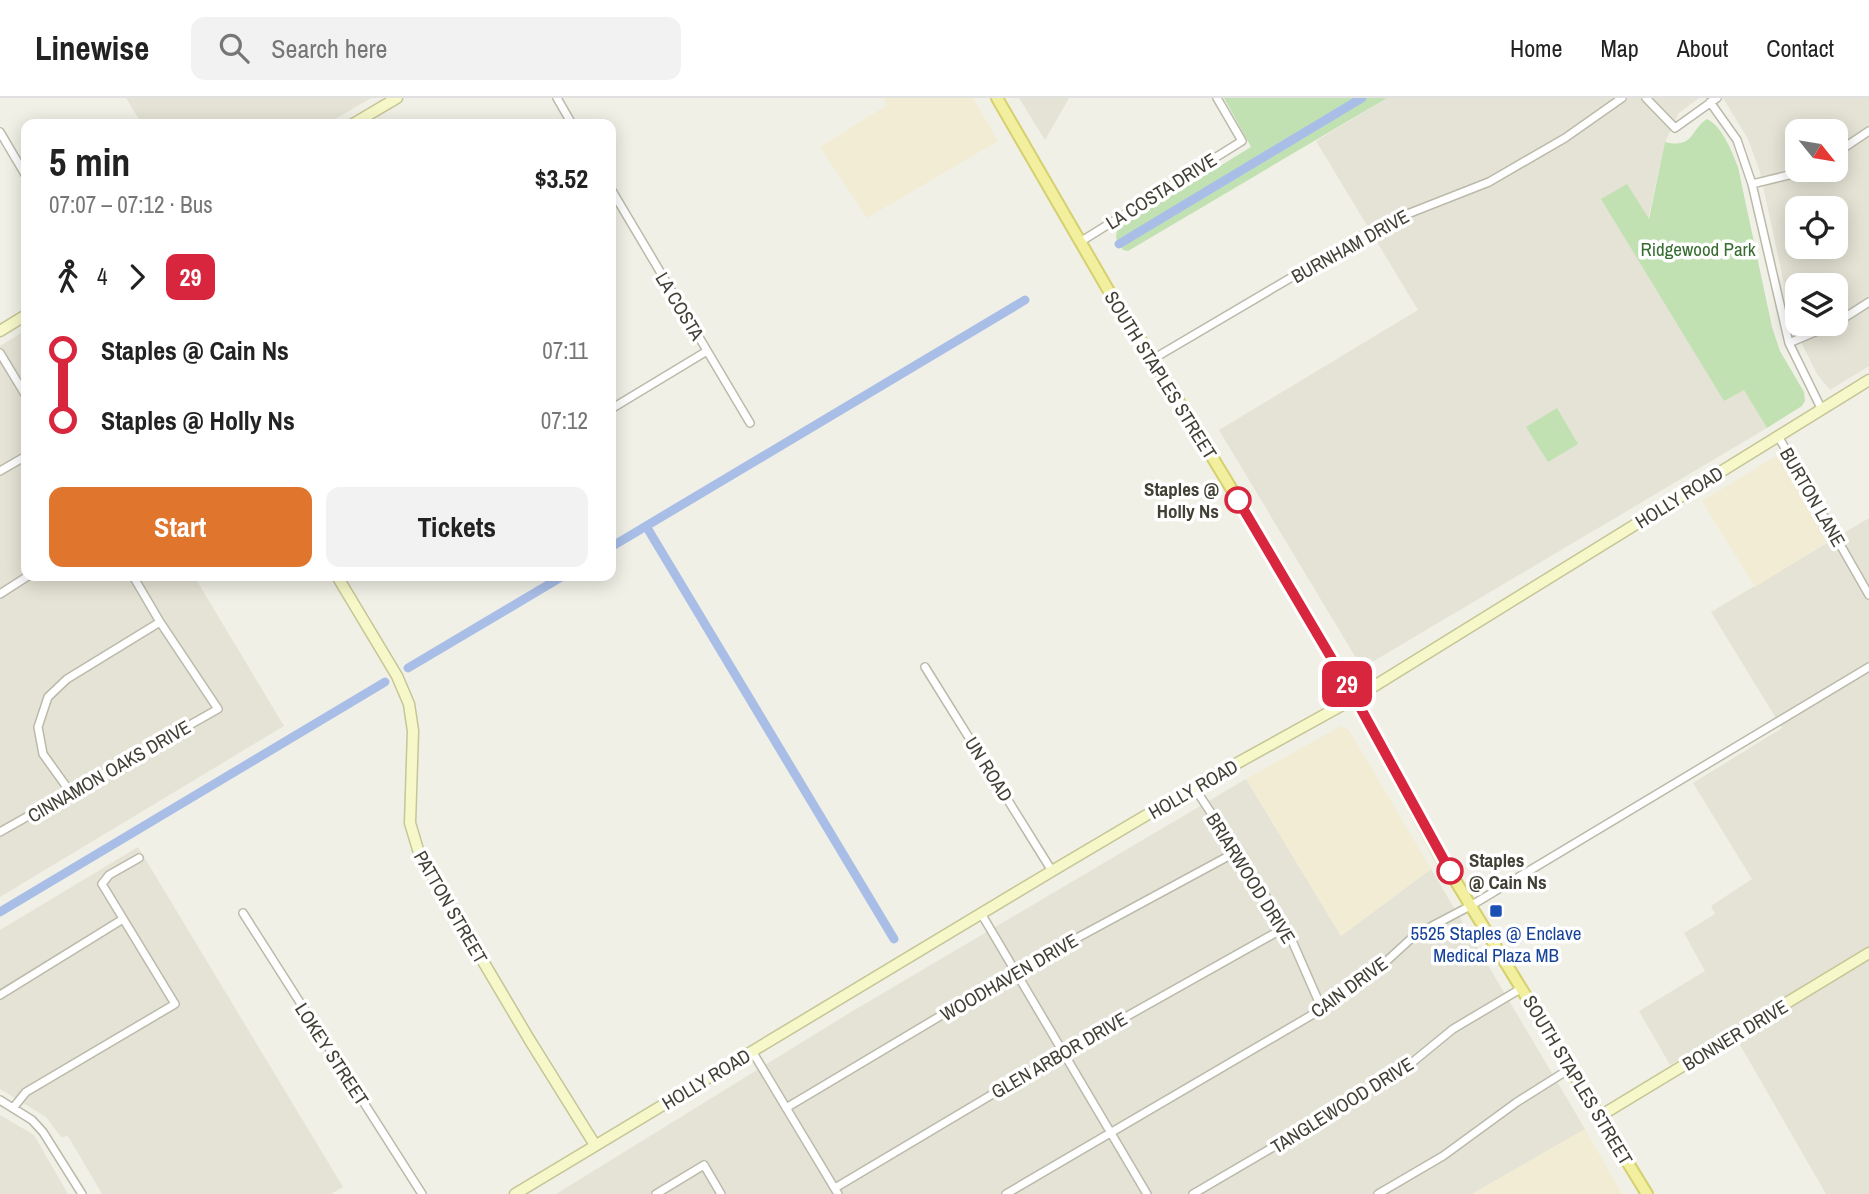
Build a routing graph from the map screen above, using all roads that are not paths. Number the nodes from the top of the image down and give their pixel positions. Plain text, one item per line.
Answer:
1 (397, 98) edge
2 (557, 98) edge
3 (997, 98) edge
4 (1217, 98) edge
5 (1622, 98) edge
6 (1646, 98) edge
7 (1714, 100) edge
8 (361, 119) edge
9 (569, 119) edge
10 (1869, 131) edge
11 (0, 132) edge
12 (1848, 145) edge
13 (21, 168) edge
14 (1785, 176) edge
15 (1752, 184) junction
16 (616, 197) edge
17 (1080, 242) junction
18 (1869, 302) edge
19 (1848, 315) edge
20 (21, 318) edge
21 (0, 331) edge
22 (1805, 336) edge
23 (1789, 343) junction
24 (707, 351) junction
25 (0, 353) edge
26 (1153, 359) junction
27 (1869, 380) edge
28 (21, 388) edge
29 (616, 406) edge
30 (1821, 408) junction
31 (750, 423) dead end
32 (1777, 436) junction
33 (21, 459) edge
34 (0, 471) edge
35 (21, 580) edge
36 (136, 581) edge
37 (340, 581) edge
38 (0, 594) edge
39 (1869, 595) edge
40 (160, 622) junction
41 (925, 667) dead end
42 (1869, 667) edge
43 (1355, 698) junction
44 (1194, 787) junction
45 (71, 793) junction
46 (0, 832) edge
47 (1236, 852) junction
48 (139, 858) dead end
49 (1052, 871) junction
50 (1472, 905) junction
51 (243, 913) dead end
52 (982, 915) junction
53 (124, 919) junction
54 (1286, 927) junction
55 (1869, 953) edge
56 (1014, 972) junction
57 (1522, 988) junction
58 (0, 995) edge
59 (1322, 1009) junction
60 (752, 1051) junction
61 (1065, 1051) junction
62 (1571, 1068) junction
63 (0, 1100) edge
64 (13, 1108) junction
65 (786, 1108) junction
66 (1600, 1116) junction
67 (1111, 1131) junction
68 (595, 1144) junction
69 (837, 1191) edge
70 (82, 1194) edge
71 (422, 1194) edge
72 (517, 1194) edge
73 (656, 1194) edge
74 (721, 1194) edge
75 (1006, 1194) edge
76 (1147, 1194) edge
77 (1193, 1194) edge
78 (1378, 1194) edge
79 (1647, 1194) edge

1 - 8 main road
2 - 9 street
3 - 17 main road, SOUTH STAPLES STREET
4 - 17 street, LA COSTA DRIVE
5 - 26 street, BURNHAM DRIVE
6 - 7 street
7 - 15 street
10 - 12 street
11 - 13 street
14 - 15 street
15 - 23 street
16 - 24 street, LA COSTA
17 - 26 main road, SOUTH STAPLES STREET
18 - 19 street
20 - 21 main road
22 - 23 street
23 - 30 street
24 - 29 street
24 - 31 street, LA COSTA
25 - 28 street
26 - 43 main road, SOUTH STAPLES STREET
27 - 30 main road, HOLLY ROAD
30 - 32 main road, HOLLY ROAD
32 - 39 street, BURTON LANE
32 - 43 main road, HOLLY ROAD
33 - 34 street
35 - 38 street
36 - 40 street
37 - 68 main road, PATTON STREET
40 - 45 street
40 - 45 street, CINNAMON OAKS DRIVE
41 - 49 street, UN ROAD
42 - 50 street, CAIN DRIVE
43 - 44 main road, HOLLY ROAD
43 - 50 main road, SOUTH STAPLES STREET
44 - 47 street, BRIARWOOD DRIVE
44 - 49 main road, HOLLY ROAD
45 - 46 street, CINNAMON OAKS DRIVE
47 - 54 street, BRIARWOOD DRIVE
47 - 56 street, WOODHAVEN DRIVE
48 - 53 street
49 - 52 main road, HOLLY ROAD
50 - 57 main road, SOUTH STAPLES STREET
50 - 59 street, CAIN DRIVE
51 - 71 street, LOKEY STREET
52 - 56 street
52 - 60 main road, HOLLY ROAD
53 - 58 street
53 - 64 street
54 - 59 street, BRIARWOOD DRIVE
54 - 61 street, GLEN ARBOR DRIVE
55 - 66 main road, BONNER DRIVE
56 - 61 street
56 - 65 street, WOODHAVEN DRIVE
57 - 62 main road, SOUTH STAPLES STREET
57 - 77 street, TANGLEWOOD DRIVE
59 - 67 street, CAIN DRIVE
60 - 65 street
60 - 68 main road, HOLLY ROAD
61 - 67 street
61 - 69 street, GLEN ARBOR DRIVE
62 - 66 main road, SOUTH STAPLES STREET
62 - 78 street
63 - 64 street
64 - 70 street
65 - 69 street
66 - 79 main road, SOUTH STAPLES STREET
67 - 75 street, CAIN DRIVE
67 - 76 street
68 - 72 main road, HOLLY ROAD
73 - 74 street

